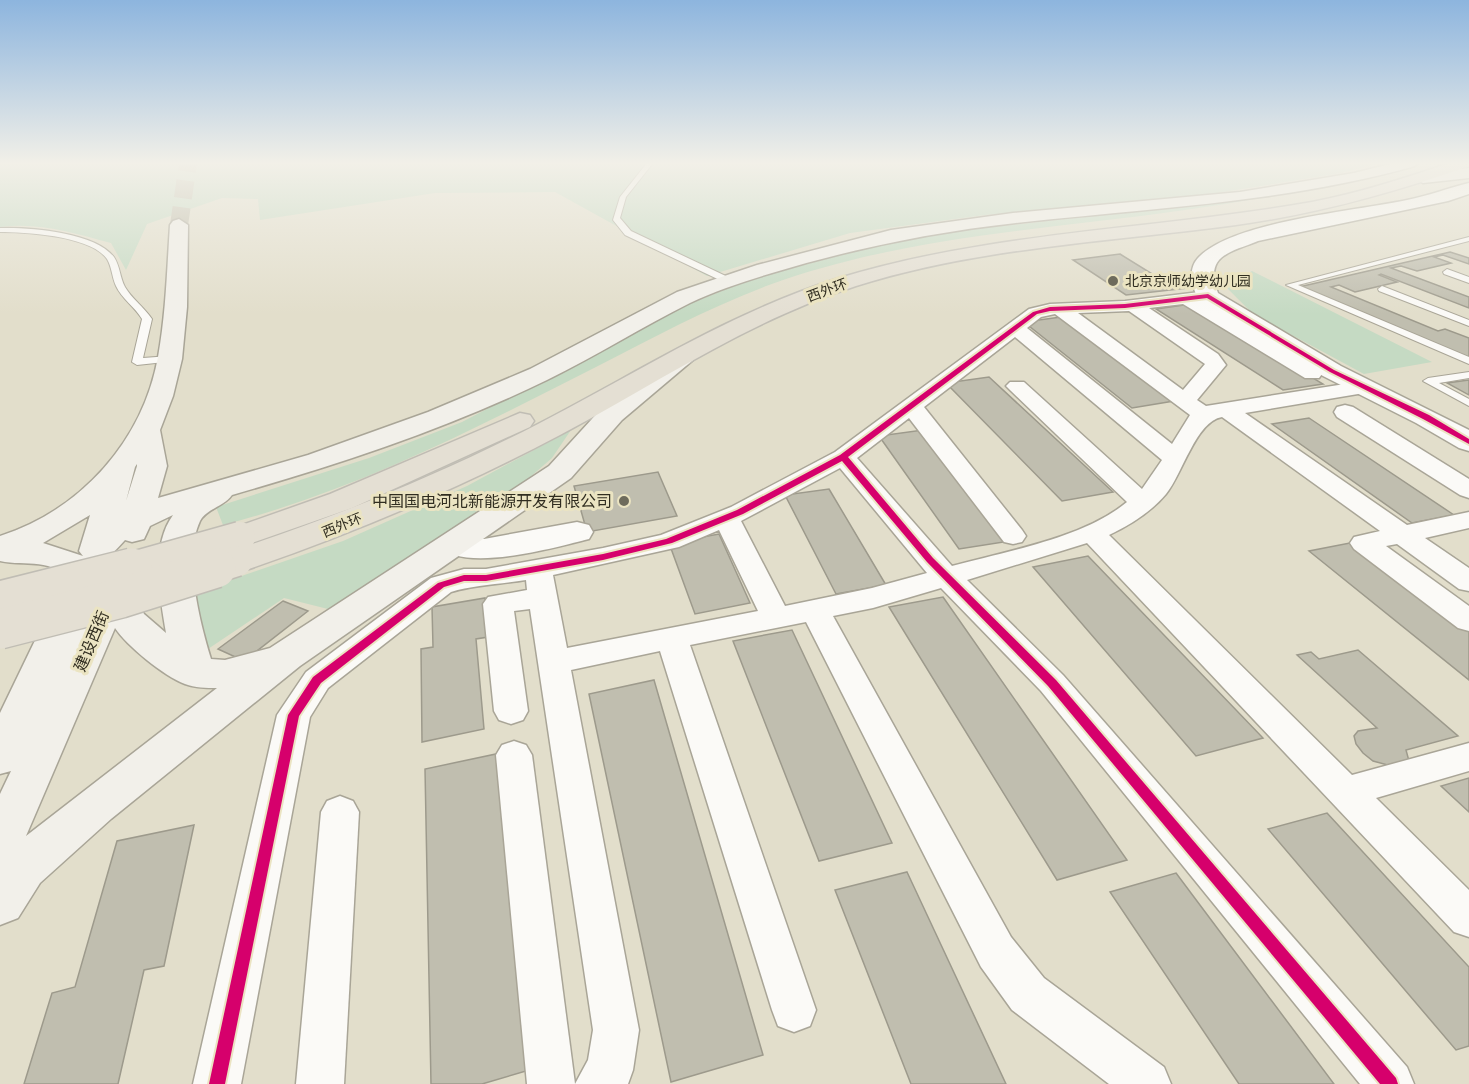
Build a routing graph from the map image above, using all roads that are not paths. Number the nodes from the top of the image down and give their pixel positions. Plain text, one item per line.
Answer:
1 (617, 214) edge
2 (1061, 214) edge
3 (1207, 214) edge
4 (1261, 214) edge
5 (1373, 214) edge
6 (179, 225) tunnel mouth
7 (0, 230) edge
8 (1469, 239) edge
9 (1456, 242) junction
10 (1469, 246) edge
11 (1447, 272) dead end
12 (1469, 280) edge
13 (729, 281) junction
14 (1382, 289) dead end
15 (1198, 298) junction
16 (1132, 305) junction
17 (1060, 309) junction
18 (1469, 323) edge
19 (1015, 327) junction
20 (722, 333) junction
21 (170, 359) junction
22 (1469, 362) edge
23 (1312, 374) dead end
24 (1469, 375) edge
25 (1017, 386) dead end
26 (1364, 387) junction
27 (1469, 403) edge
28 (911, 405) junction
29 (1204, 408) junction
30 (1345, 412) dead end
31 (1469, 442) edge
32 (139, 454) junction
33 (843, 457) junction
34 (1174, 458) junction
35 (276, 474) junction
36 (240, 484) junction
37 (1469, 490) edge
38 (1143, 503) junction
39 (726, 517) junction
40 (137, 518) junction
41 (1469, 520) edge
42 (577, 532) dead end
43 (1091, 532) junction
44 (1402, 534) junction
45 (1013, 536) dead end
46 (454, 544) junction
47 (0, 546) edge
48 (238, 549) junction
49 (0, 553) edge
50 (0, 560) edge
51 (97, 567) junction
52 (946, 576) junction
53 (1469, 582) edge
54 (540, 583) junction
55 (0, 601) edge
56 (815, 610) junction
57 (776, 618) junction
58 (1469, 621) edge
59 (0, 629) edge
60 (94, 636) junction
61 (672, 639) junction
62 (0, 642) edge
63 (286, 656) junction
64 (554, 662) junction
65 (196, 673) junction
66 (13, 701) edge
67 (511, 711) dead end
68 (514, 755) dead end
69 (0, 757) edge
70 (1469, 757) edge
71 (1345, 792) junction
72 (340, 812) dead end
73 (0, 843) edge
74 (0, 902) edge
75 (1469, 918) edge
76 (794, 1010) dead end
77 (217, 1084) edge
78 (320, 1084) edge
79 (551, 1084) edge
80 (599, 1084) edge
81 (1147, 1084) edge
82 (1390, 1084) edge

1 - 13 lane
2 - 13 main road
3 - 48 highway, 西外环
4 - 20 highway, 西外环
5 - 15 street
6 - 21 main road, 建设西街
7 - 21 lane
8 - 9 lane
9 - 10 lane
9 - 22 lane
11 - 12 lane
13 - 35 main road
14 - 18 lane
15 - 16 street
15 - 23 street
15 - 26 street
16 - 17 street
16 - 29 street
17 - 19 street
17 - 29 street
19 - 28 street
19 - 34 street
20 - 46 main road
20 - 48 highway, 西外环
21 - 32 main road, 建设西街
24 - 27 lane
25 - 38 street
26 - 29 street
26 - 31 street
28 - 33 street
28 - 45 street
29 - 34 street
29 - 44 street
30 - 37 street
32 - 35 main road
32 - 40 main road, 建设西街
32 - 47 main road
32 - 51 main road, 建设西街
33 - 39 street
33 - 52 street
34 - 38 street
35 - 36 main road
36 - 40 main road
36 - 65 main road
38 - 43 street
39 - 54 street
39 - 57 street
40 - 51 main road, 建设西街
41 - 44 street
42 - 46 street
43 - 52 street
43 - 71 street
44 - 53 street
44 - 58 street
46 - 63 main road
48 - 55 highway, bridge
48 - 59 highway, bridge
49 - 51 main road
50 - 62 main road
51 - 60 main road, 建设西街
51 - 65 main road
51 - 66 main road, 建设西街
52 - 56 street
52 - 82 street
54 - 64 street
54 - 67 street
54 - 77 street
56 - 57 street
56 - 81 street
57 - 61 street
60 - 66 main road
60 - 73 main road, 建设西街
61 - 64 street
61 - 76 street
63 - 65 main road
63 - 74 main road
64 - 80 street
66 - 69 main road, 建设西街
68 - 79 street
70 - 71 street
71 - 75 street
72 - 78 street

